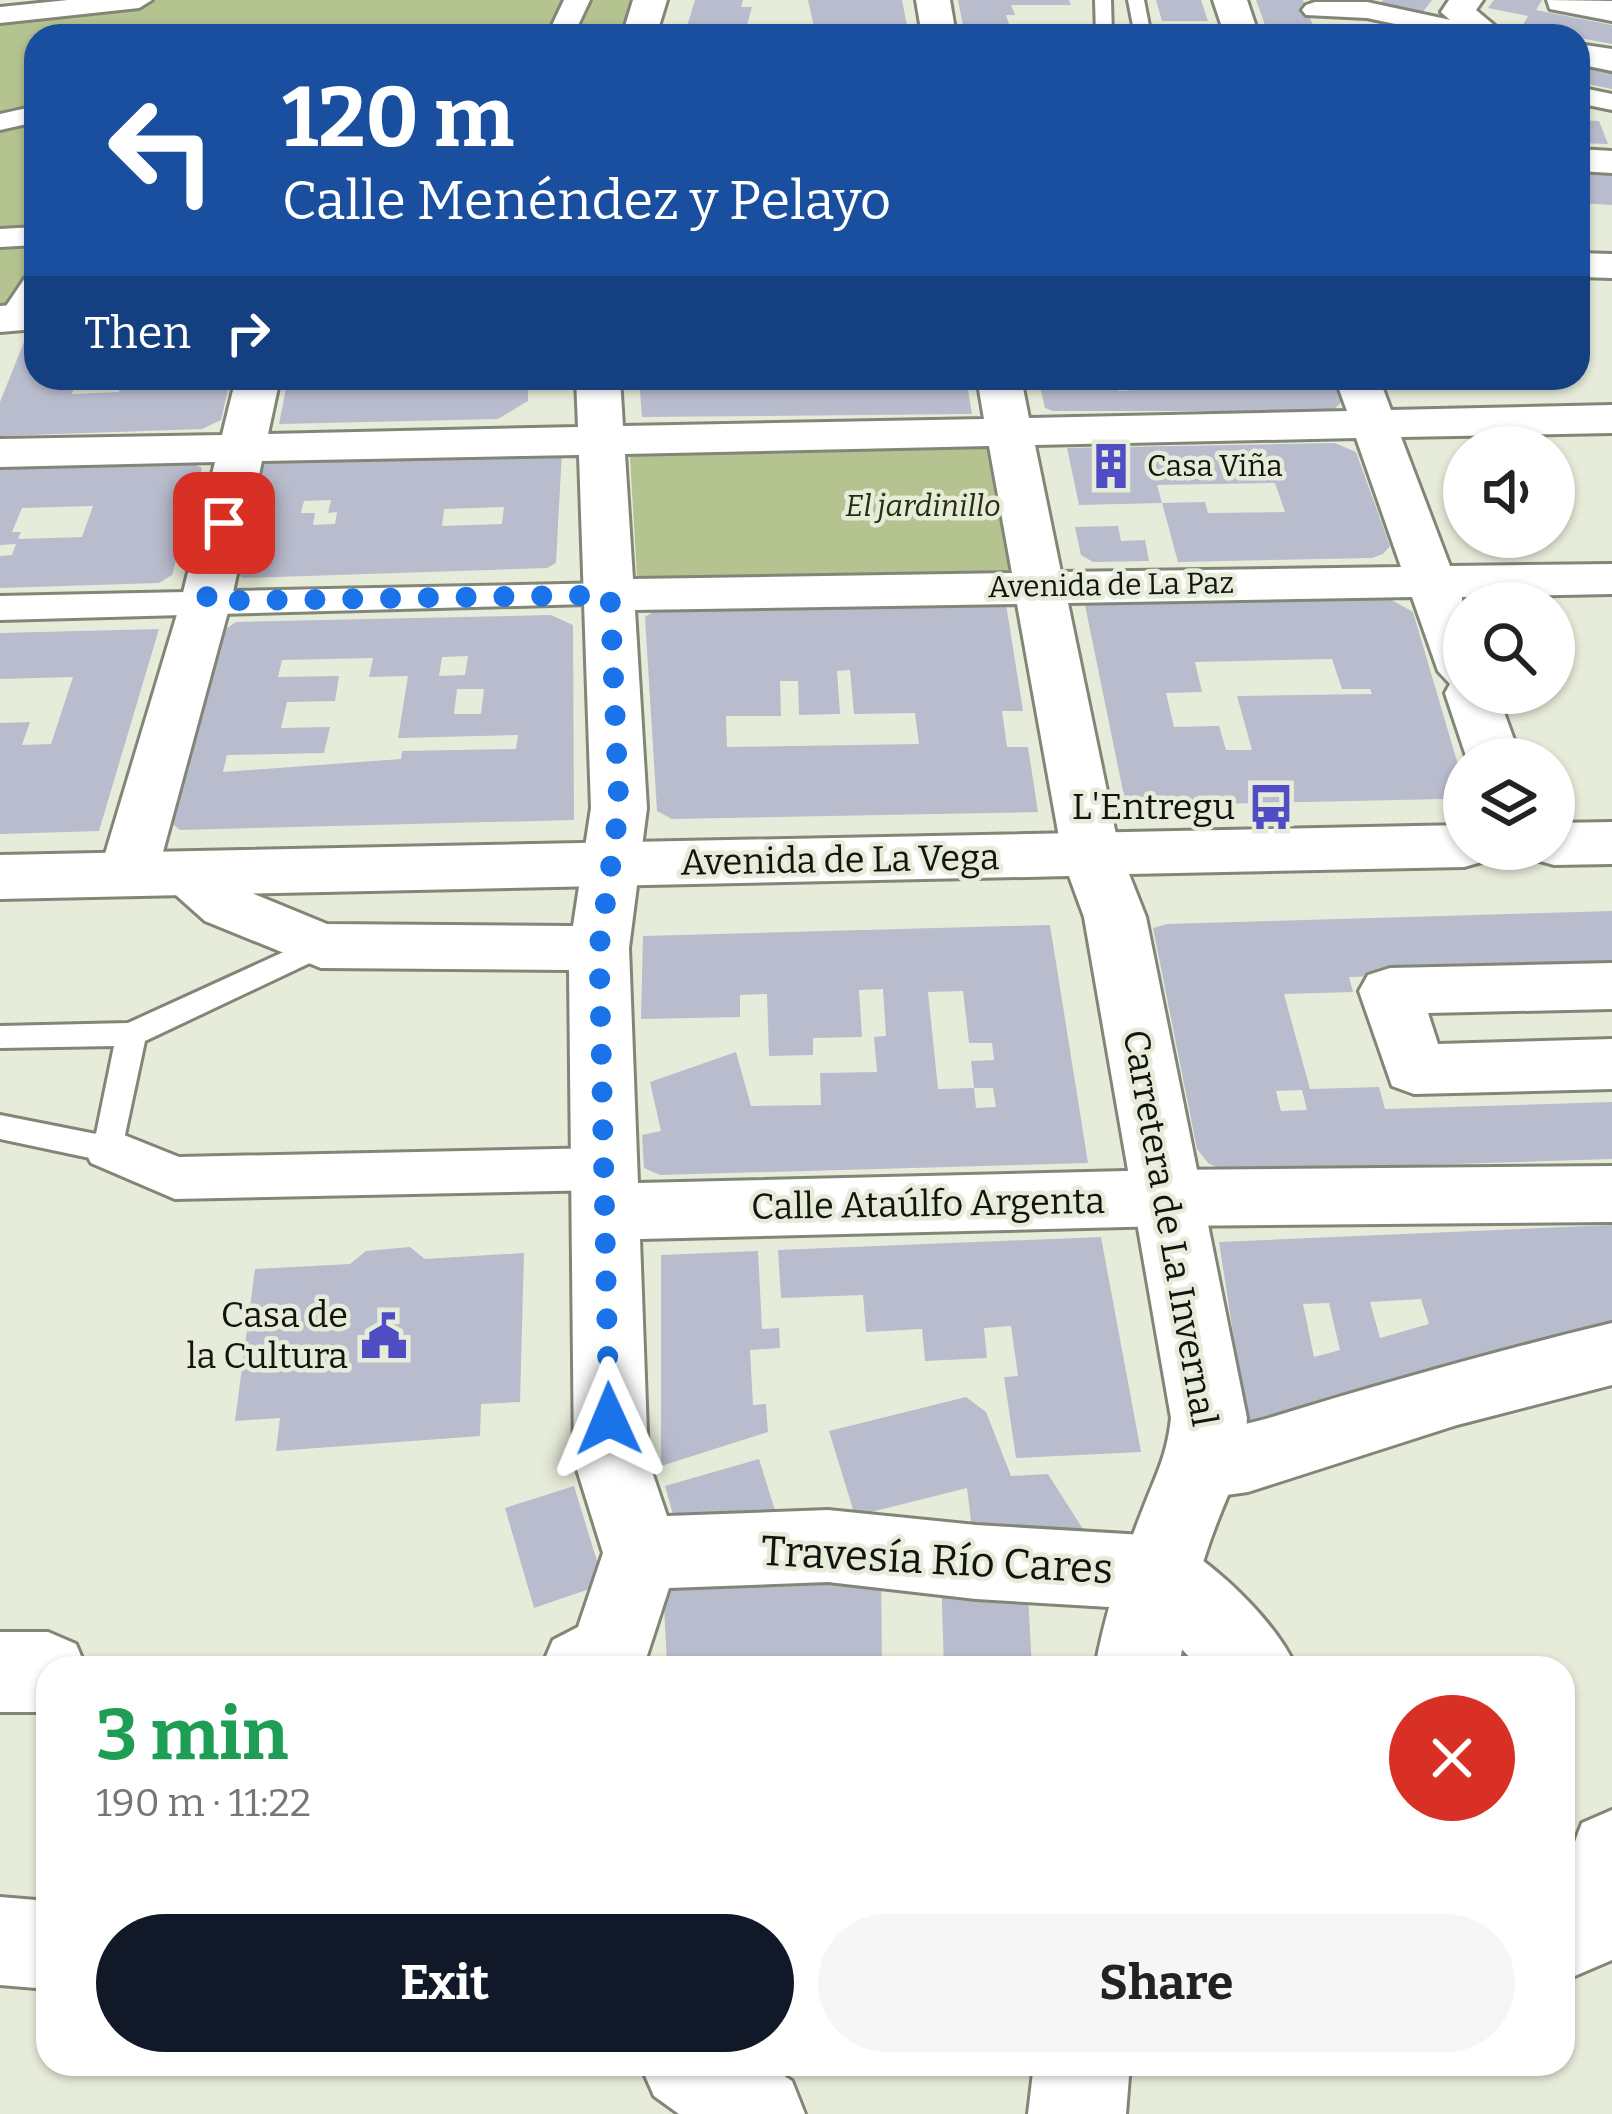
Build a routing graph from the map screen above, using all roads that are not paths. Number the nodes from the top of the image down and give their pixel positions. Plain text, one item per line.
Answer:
1 (140, 0) edge
2 (1466, 0) edge
3 (128, 1) edge
4 (1562, 2) edge
5 (1365, 5) edge
6 (1315, 10) dead end
7 (1612, 11) edge
8 (0, 15) edge
9 (1441, 24) edge
10 (1474, 24) edge
11 (255, 390) edge
12 (599, 390) edge
13 (1002, 390) edge
14 (1361, 390) edge
15 (1612, 419) edge
16 (1373, 425) junction
17 (1010, 433) junction
18 (602, 438) junction
19 (242, 445) junction
20 (0, 453) edge
21 (1432, 579) junction
22 (1612, 579) edge
23 (1040, 587) junction
24 (610, 595) junction
25 (206, 601) junction
26 (0, 608) edge
27 (1443, 611) edge
28 (1612, 843) edge
29 (1575, 844) edge
30 (1443, 846) edge
31 (1091, 854) junction
32 (611, 864) junction
33 (188, 873) junction
34 (128, 874) junction
35 (0, 877) edge
36 (321, 946) junction
37 (599, 948) junction
38 (1612, 986) edge
39 (131, 1034) junction
40 (0, 1037) edge
41 (1612, 1064) edge
42 (0, 1127) edge
43 (109, 1149) junction
44 (603, 1190) junction
45 (1612, 1194) edge
46 (1166, 1198) junction
47 (1612, 1354) edge
48 (1204, 1464) junction
49 (641, 1553) junction
50 (1161, 1573) junction
51 (603, 1656) edge
52 (1139, 1656) edge
53 (1244, 1656) edge
54 (0, 1672) edge
55 (36, 1672) edge
56 (1612, 1853) edge
57 (1575, 1932) edge
58 (0, 1941) edge
59 (36, 1944) edge
60 (704, 2076) edge
61 (1081, 2076) edge
62 (759, 2114) edge
63 (1077, 2114) edge

1 - 3 street
2 - 10 street
3 - 8 street
4 - 7 street
5 - 6 street
5 - 9 street
11 - 19 street
12 - 18 street
13 - 17 street
14 - 16 street
15 - 16 street
16 - 17 street
16 - 21 street
17 - 18 street
17 - 23 street
18 - 19 street
18 - 24 street
19 - 20 street
19 - 25 street
21 - 22 street, Avenida de La Paz
21 - 23 street, Avenida de La Paz
21 - 27 street
23 - 24 street, Avenida de La Paz
23 - 31 street
24 - 25 street
24 - 32 street
25 - 26 street
25 - 34 street
28 - 29 street
30 - 31 street, Avenida de La Vega
31 - 32 street, Avenida de La Vega
31 - 46 street, Carretera de La Invernal
32 - 33 street, Avenida de La Vega
32 - 37 street
33 - 34 street, Avenida de La Vega
33 - 36 street
34 - 35 street, Avenida de La Vega
36 - 37 street
36 - 39 lane
37 - 44 street
38 - 41 street
39 - 40 lane
39 - 43 lane
42 - 43 lane
43 - 44 street
44 - 46 street, Calle Ataúlfo Argenta
44 - 49 street
45 - 46 street, Calle Ataúlfo Argenta
46 - 48 street, Carretera de La Invernal
47 - 48 street
48 - 50 street, Carretera de La Invernal
49 - 50 street, Travesía Río Cares
49 - 51 street
50 - 52 street, Carretera de La Invernal
50 - 53 street
54 - 55 street
56 - 57 street
58 - 59 street
60 - 62 street
61 - 63 street

